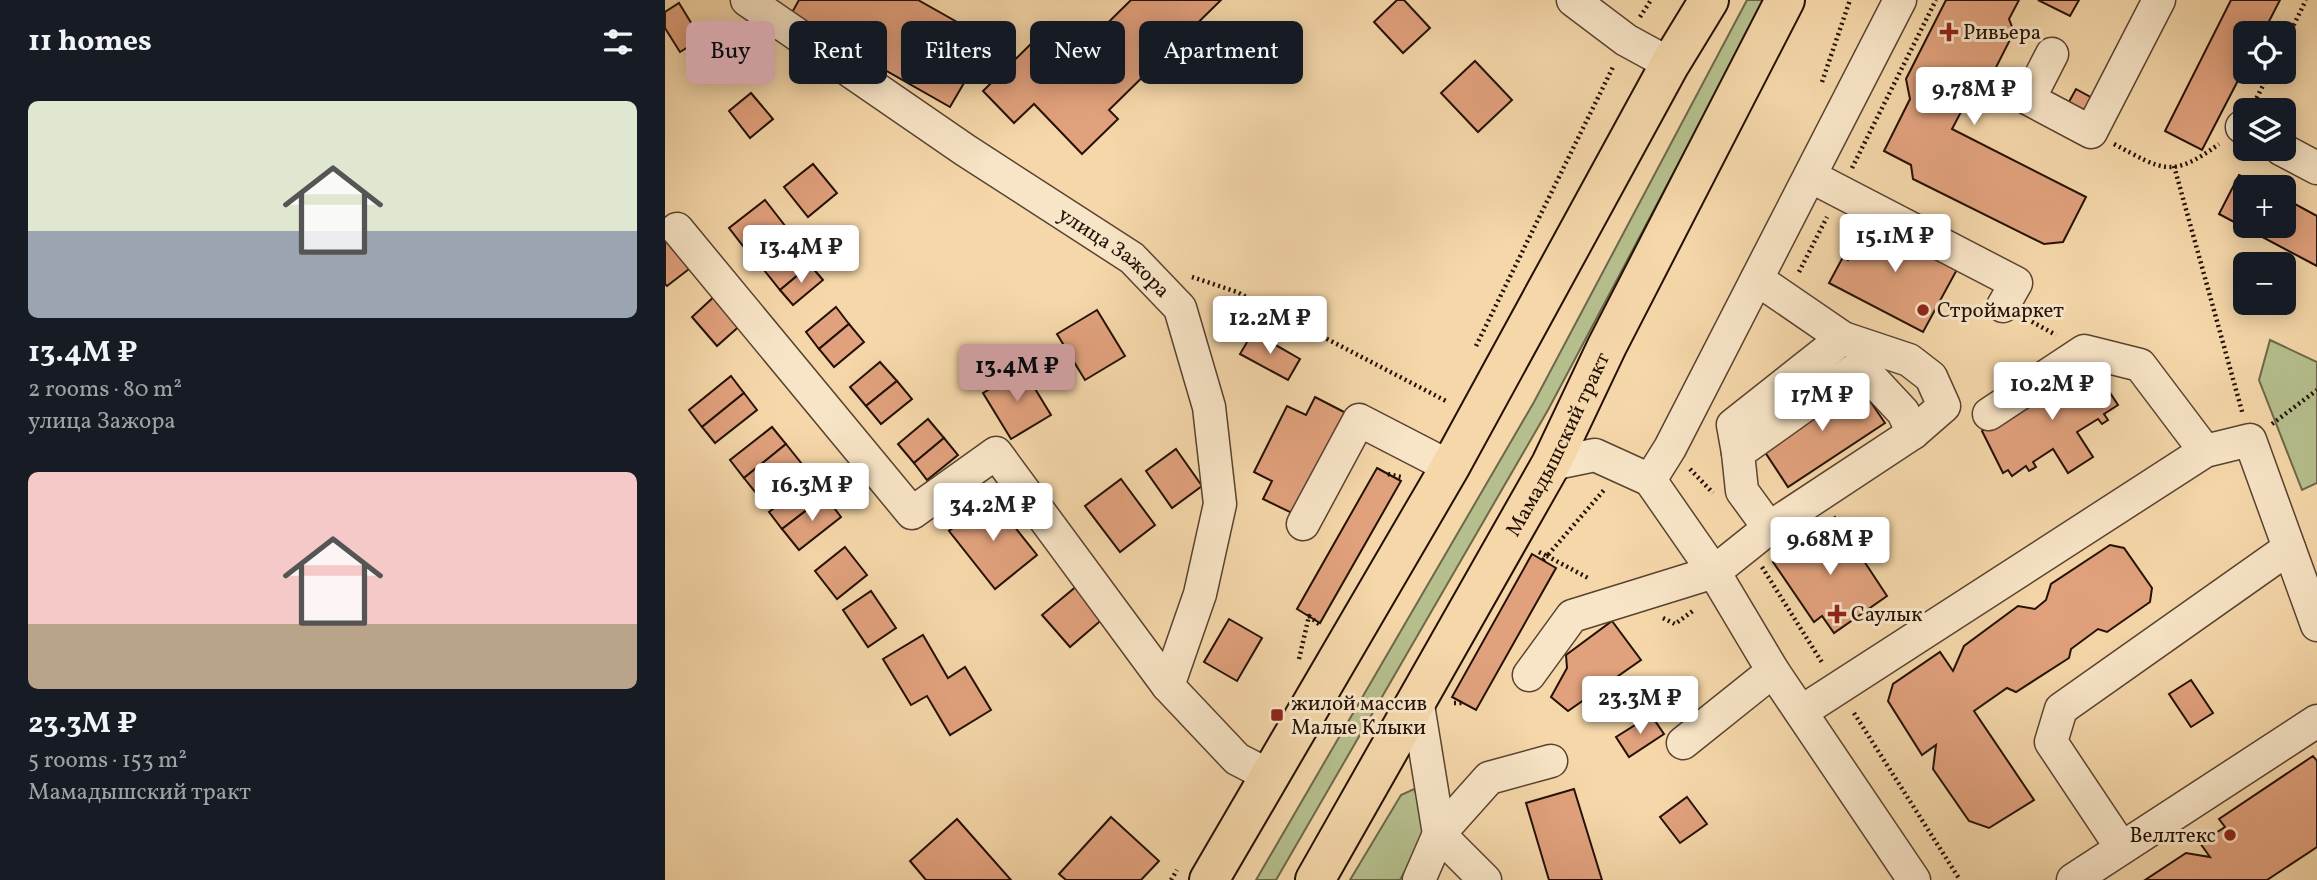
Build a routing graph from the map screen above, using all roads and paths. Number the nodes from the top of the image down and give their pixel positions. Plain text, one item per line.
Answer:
1 (747, 0) edge
2 (1709, 0) edge
3 (1785, 0) edge
4 (1900, 0) edge
5 (1936, 0) edge
6 (2159, 0) edge
7 (2307, 0) edge
8 (1583, 3) edge
9 (2296, 22) edge
10 (2052, 54) dead end
11 (1619, 55) dead end
12 (1670, 64) junction
13 (2091, 132) junction
14 (2233, 132) edge
15 (2296, 157) edge
16 (2174, 166) junction
17 (2317, 168) edge
18 (1810, 176) junction
19 (1840, 191) junction
20 (677, 229) dead end
21 (1799, 272) dead end
22 (1184, 275) dead end
23 (1757, 279) junction
24 (2003, 306) joint
25 (1843, 338) junction
26 (2084, 351) junction
27 (1472, 352) dead end
28 (1454, 390) dead end
29 (2317, 390) edge
30 (1448, 402) junction
31 (1989, 414) dead end
32 (1913, 433) junction
33 (2250, 440) junction
34 (2205, 452) junction
35 (1738, 453) junction
36 (1436, 459) junction
37 (1551, 464) junction
38 (1388, 474) dead end
39 (1650, 480) junction
40 (1303, 524) dead end
41 (1769, 528) junction
42 (2289, 548) junction
43 (1714, 572) junction
44 (2317, 625) edge
45 (1773, 671) junction
46 (1529, 675) dead end
47 (1168, 686) junction
48 (1417, 699) junction
49 (1801, 712) junction
50 (2317, 721) edge
51 (1683, 743) dead end
52 (1551, 761) dead end
53 (1270, 776) junction
54 (1439, 834) junction
55 (2121, 847) junction
56 (1209, 880) edge
57 (1315, 880) edge
58 (1419, 880) edge
59 (1485, 880) edge
60 (1914, 880) edge
61 (2073, 880) edge

1 - 47 street, улица Зажора
2 - 12 main road
3 - 37 main road, Мамадышский тракт
4 - 18 street
5 - 19 path
6 - 13 street
7 - 9 path
8 - 12 street
10 - 13 street
11 - 27 path
12 - 36 main road
13 - 16 path
14 - 16 path
15 - 17 street
16 - 33 path
18 - 19 street
18 - 23 street
19 - 21 path
19 - 24 street
20 - 47 street
22 - 30 path
23 - 25 street
23 - 39 street
24 - 26 path
25 - 32 street
25 - 35 street
26 - 31 street
26 - 34 street
28 - 30 path
29 - 33 path
30 - 36 path
32 - 35 street
32 - 41 street
33 - 34 street
33 - 42 street
34 - 49 street
35 - 41 street
36 - 38 path
36 - 40 street
36 - 53 main road
37 - 39 street
37 - 48 main road, Мамадышский тракт
39 - 43 street
41 - 43 street
42 - 44 street
42 - 55 street
43 - 45 street
43 - 46 street
45 - 49 street
45 - 51 street
47 - 53 street
48 - 54 street
48 - 57 main road, Мамадышский тракт
49 - 60 street
50 - 55 street
52 - 54 street
53 - 56 main road
54 - 58 street
54 - 59 street
55 - 61 street

